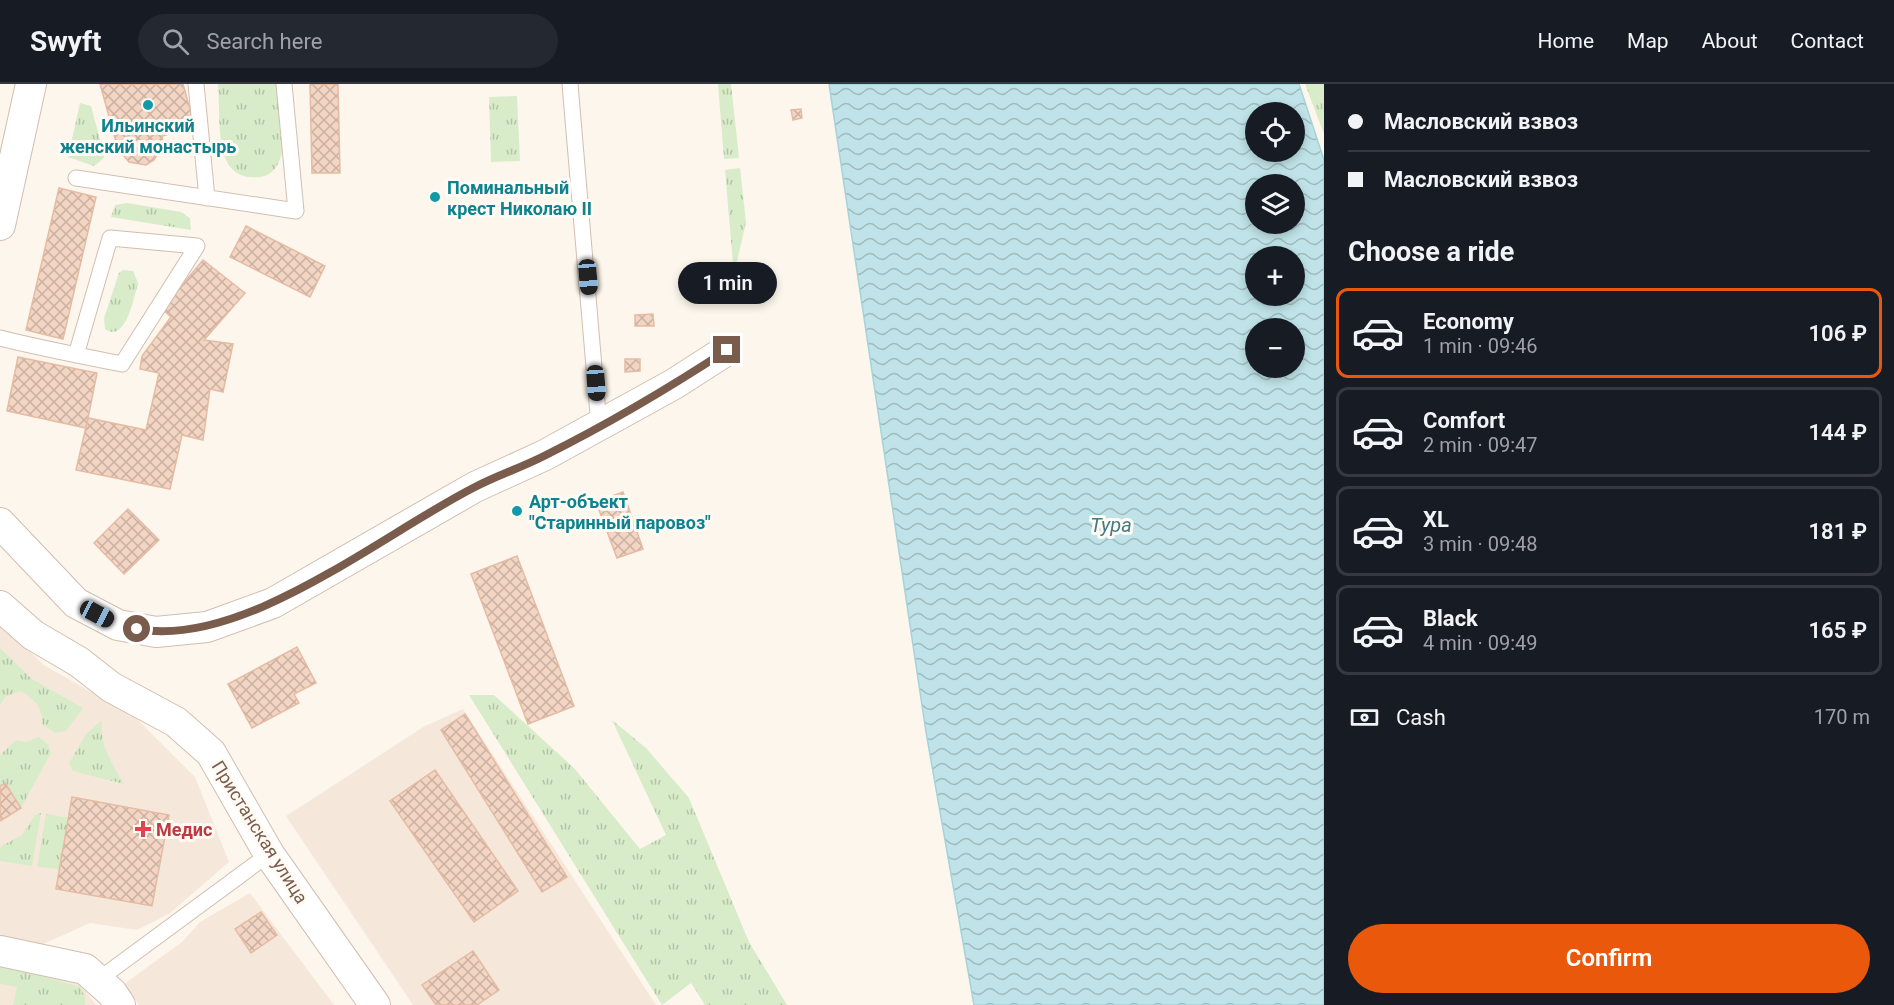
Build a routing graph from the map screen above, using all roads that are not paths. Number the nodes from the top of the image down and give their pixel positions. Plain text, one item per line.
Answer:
1 (31, 84) edge
2 (196, 84) edge
3 (284, 84) edge
4 (570, 84) edge
5 (76, 178) dead end
6 (207, 198) junction
7 (0, 225) edge
8 (0, 338) edge
9 (727, 350) dead end
10 (76, 355) junction
11 (599, 426) junction
12 (0, 523) edge
13 (0, 606) edge
14 (269, 854) junction
15 (0, 951) edge
16 (98, 980) junction
17 (120, 1005) edge
18 (375, 1005) edge

1 - 7 street
2 - 6 lane
3 - 6 lane
4 - 11 lane
5 - 6 lane
8 - 10 lane
9 - 11 street
10 - 10 lane
11 - 12 street
13 - 14 street, Пристанская улица
14 - 16 lane
14 - 18 street, Пристанская улица
15 - 16 street
16 - 17 street

